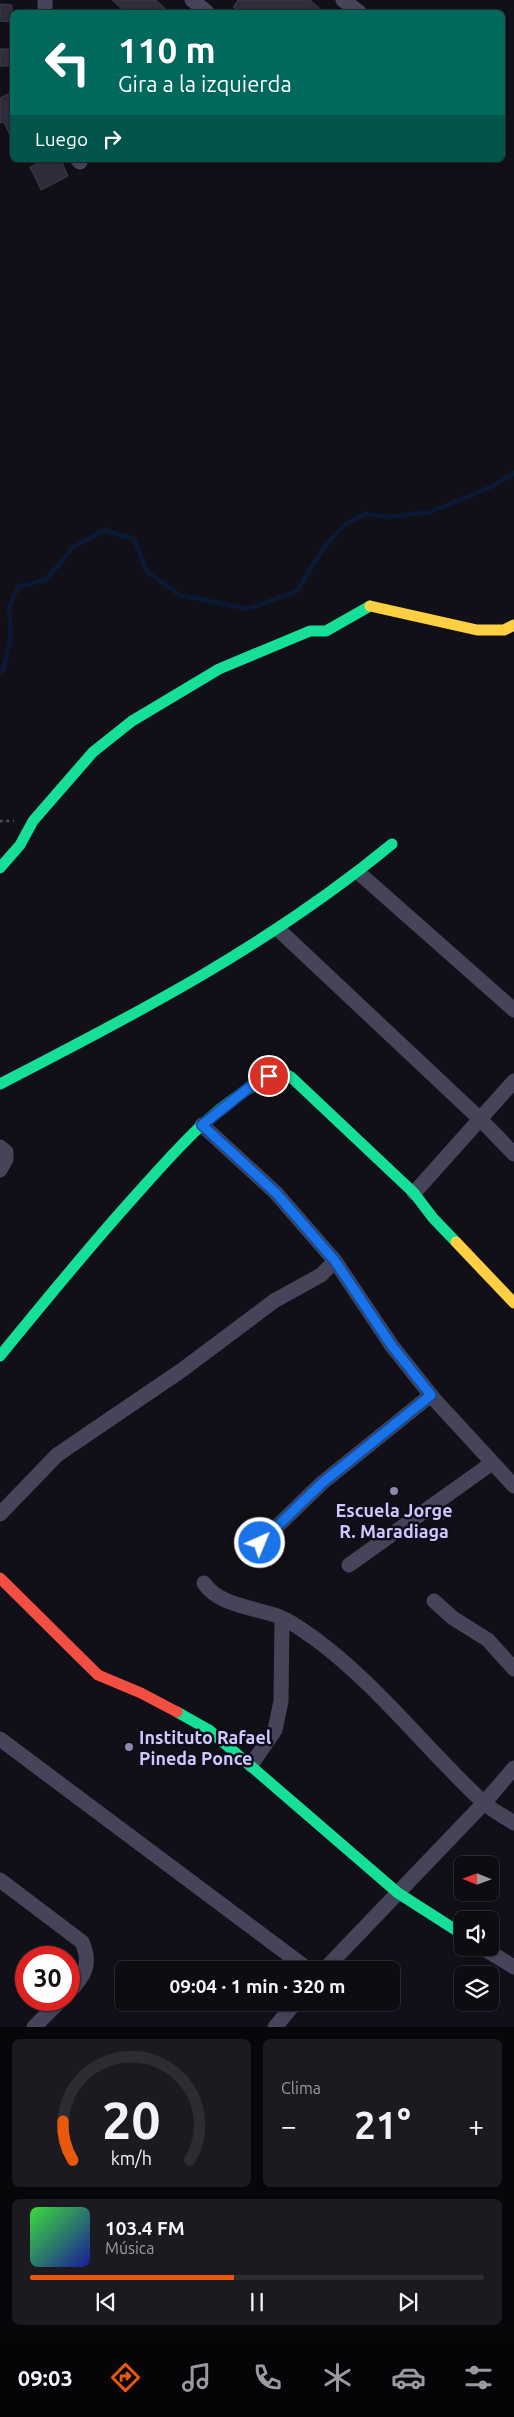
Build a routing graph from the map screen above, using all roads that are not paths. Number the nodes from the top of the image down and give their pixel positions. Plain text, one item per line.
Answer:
1 (342, 0) edge
2 (356, 10) edge
3 (514, 625) edge
4 (392, 844) dead end
5 (0, 868) edge
6 (359, 872) junction
7 (280, 931) junction
8 (514, 1010) edge
9 (514, 1081) edge
10 (0, 1084) edge
11 (480, 1119) junction
12 (202, 1125) junction
13 (0, 1148) edge
14 (514, 1154) edge
15 (0, 1170) edge
16 (414, 1193) junction
17 (335, 1261) junction
18 (514, 1304) edge
19 (0, 1356) edge
20 (431, 1395) junction
21 (492, 1463) junction
22 (514, 1486) edge
23 (0, 1514) edge
24 (260, 1543) dead end
25 (349, 1566) dead end
26 (0, 1578) edge
27 (204, 1582) dead end
28 (434, 1601) dead end
29 (282, 1619) junction
30 (514, 1669) edge
31 (0, 1739) edge
32 (251, 1765) junction
33 (514, 1768) edge
34 (484, 1803) junction
35 (514, 1823) edge
36 (0, 1880) edge
37 (398, 1893) junction
38 (454, 1929) edge
39 (496, 1956) edge
40 (298, 1961) edge
41 (333, 1961) edge
42 (514, 1967) edge
43 (80, 1981) edge
44 (50, 2011) edge
45 (288, 2011) edge
46 (34, 2027) edge
47 (274, 2027) edge

1 - 2 street
3 - 5 street
4 - 6 street
6 - 7 street
6 - 8 street
7 - 10 street
7 - 11 street
9 - 11 street
11 - 14 street
11 - 16 street
12 - 16 street
12 - 17 street
12 - 19 street
13 - 15 street
16 - 18 street
17 - 20 street
17 - 23 street
20 - 21 street
20 - 24 street
21 - 22 street
21 - 25 street
26 - 32 street
27 - 29 street
28 - 30 street
29 - 32 street
29 - 34 street
31 - 40 street
32 - 37 street
33 - 34 street
34 - 35 street
34 - 37 street
36 - 43 street
37 - 38 street
37 - 41 street
39 - 42 street
44 - 46 street
45 - 47 street

